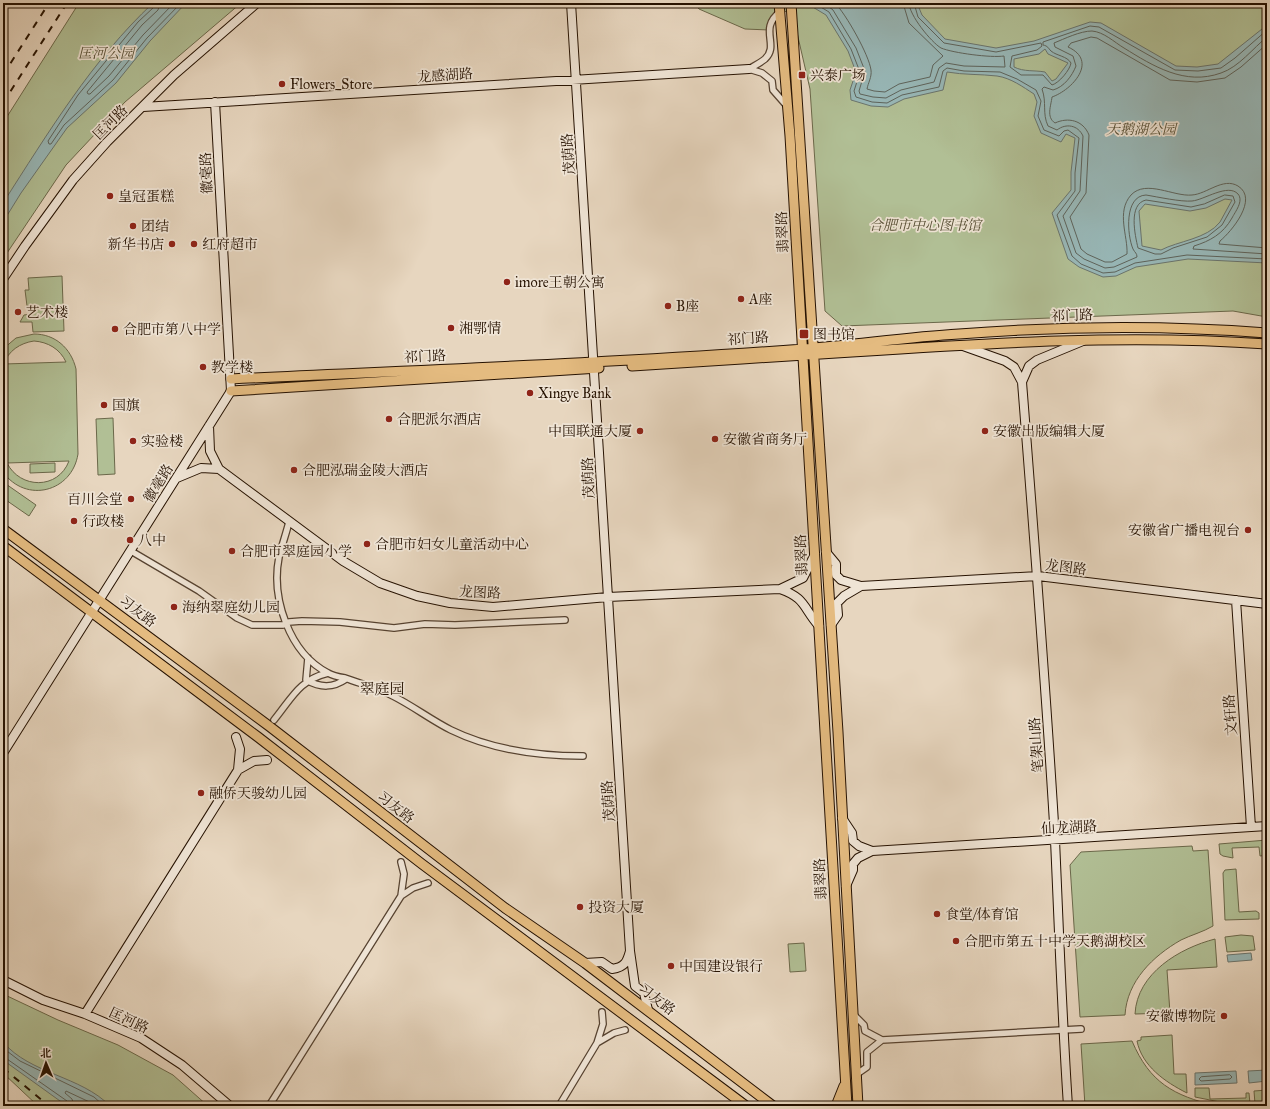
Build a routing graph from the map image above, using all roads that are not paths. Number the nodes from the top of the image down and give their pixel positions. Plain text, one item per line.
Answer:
1 (257, 3) edge
2 (571, 3) edge
3 (792, 7) edge
4 (780, 8) edge
5 (748, 69) junction
6 (576, 80) junction
7 (215, 102) junction
8 (788, 106) junction
9 (143, 107) junction
10 (798, 114) junction
11 (3, 279) edge
12 (1267, 333) edge
13 (1087, 339) junction
14 (1267, 344) edge
15 (960, 345) junction
16 (813, 351) junction
17 (803, 352) junction
18 (594, 365) junction
19 (231, 380) junction
20 (1022, 382) junction
21 (231, 391) junction
22 (209, 424) junction
23 (219, 469) junction
24 (176, 478) junction
25 (290, 522) junction
26 (3, 529) edge
27 (3, 546) edge
28 (131, 551) junction
29 (826, 552) junction
30 (815, 553) junction
31 (1038, 576) junction
32 (861, 586) junction
33 (780, 589) junction
34 (608, 598) junction
35 (100, 599) junction
36 (1236, 600) junction
37 (1267, 604) edge
38 (90, 613) junction
39 (565, 620) dead end
40 (287, 623) junction
41 (831, 625) junction
42 (819, 626) junction
43 (308, 658) junction
44 (328, 673) junction
45 (346, 679) junction
46 (306, 680) junction
47 (274, 720) dead end
48 (236, 737) dead end
49 (3, 753) edge
50 (583, 756) dead end
51 (267, 760) dead end
52 (238, 770) junction
53 (842, 818) junction
54 (1267, 826) edge
55 (1251, 827) junction
56 (1055, 840) junction
57 (872, 851) junction
58 (401, 862) dead end
59 (428, 883) dead end
60 (846, 886) junction
61 (401, 896) junction
62 (630, 951) junction
63 (585, 963) junction
64 (3, 980) edge
65 (648, 1010) junction
66 (602, 1012) dead end
67 (84, 1014) junction
68 (853, 1015) junction
69 (1081, 1029) dead end
70 (625, 1030) dead end
71 (1063, 1030) junction
72 (882, 1040) junction
73 (598, 1043) junction
74 (857, 1074) junction
75 (846, 1081) junction
76 (230, 1106) edge
77 (269, 1106) edge
78 (559, 1106) edge
79 (746, 1106) edge
80 (773, 1106) edge
81 (836, 1106) edge
82 (847, 1106) edge
83 (858, 1106) edge
84 (1068, 1106) edge

1 - 9 street, 匡河路
2 - 6 street, 茂荫路
3 - 10 main road, 翡翠路
4 - 5 street
4 - 8 main road, 翡翠路
5 - 6 street, 龙感湖路
5 - 8 street
6 - 7 street, 龙感湖路
6 - 18 street, 茂荫路
7 - 9 street, 龙感湖路
7 - 19 street, 徽毫路
8 - 10 street
8 - 17 main road, 翡翠路
9 - 11 street, 匡河路
10 - 16 main road, 翡翠路
12 - 16 main road, 祁门路
13 - 14 main road, 祁门路
13 - 15 main road, 祁门路
13 - 20 street
15 - 16 main road, 祁门路
15 - 20 street
16 - 17 main road, 祁门路
16 - 29 main road, 翡翠路
17 - 18 main road, 祁门路
17 - 30 main road, 翡翠路
18 - 19 main road, 祁门路
18 - 21 main road, 祁门路
18 - 34 street, 茂荫路
19 - 21 street, 徽毫路
20 - 31 street, 笔架山路
21 - 22 street, 徽毫路
22 - 23 street
22 - 24 street, 徽毫路
23 - 24 street
23 - 25 street, 龙图路
24 - 28 street, 徽毫路
25 - 34 street, 龙图路
25 - 40 street
26 - 35 main road, 习友路
27 - 38 main road, 习友路
28 - 35 street, 徽毫路
28 - 40 street
29 - 32 street
29 - 41 main road, 翡翠路
30 - 33 street
30 - 42 main road, 翡翠路
31 - 32 street, 龙图路
31 - 36 street, 龙图路
31 - 56 street, 笔架山路
32 - 41 street
33 - 34 street, 龙图路
33 - 42 street
34 - 62 street, 茂荫路
35 - 38 street, 徽毫路
35 - 63 main road, 习友路
36 - 37 street, 龙图路
36 - 55 street, 文轩路
38 - 49 street, 徽毫路
38 - 79 main road, 习友路
39 - 40 street
40 - 43 street
41 - 53 main road, 翡翠路
42 - 75 main road, 翡翠路
43 - 44 street
43 - 46 street
44 - 45 street
44 - 46 street
45 - 46 street
45 - 50 street
46 - 47 street
48 - 52 street
51 - 52 street
52 - 67 street
53 - 57 street
53 - 60 main road, 翡翠路
54 - 55 street, 仙龙湖路
55 - 56 street, 仙龙湖路
56 - 57 street, 仙龙湖路
56 - 71 street, 笔架山路
57 - 60 street
58 - 61 street
59 - 61 street
60 - 68 main road, 翡翠路
61 - 77 street
62 - 63 street
62 - 65 street, 茂荫路
63 - 65 main road, 习友路
64 - 67 street, 匡河路
65 - 80 main road, 习友路
66 - 73 street
67 - 76 street, 匡河路
68 - 72 street
68 - 74 main road, 翡翠路
69 - 71 street
70 - 73 street
71 - 72 street
71 - 84 street, 笔架山路
72 - 74 street
73 - 78 street
74 - 83 main road, 翡翠路
75 - 81 main road
75 - 82 main road, 翡翠路

